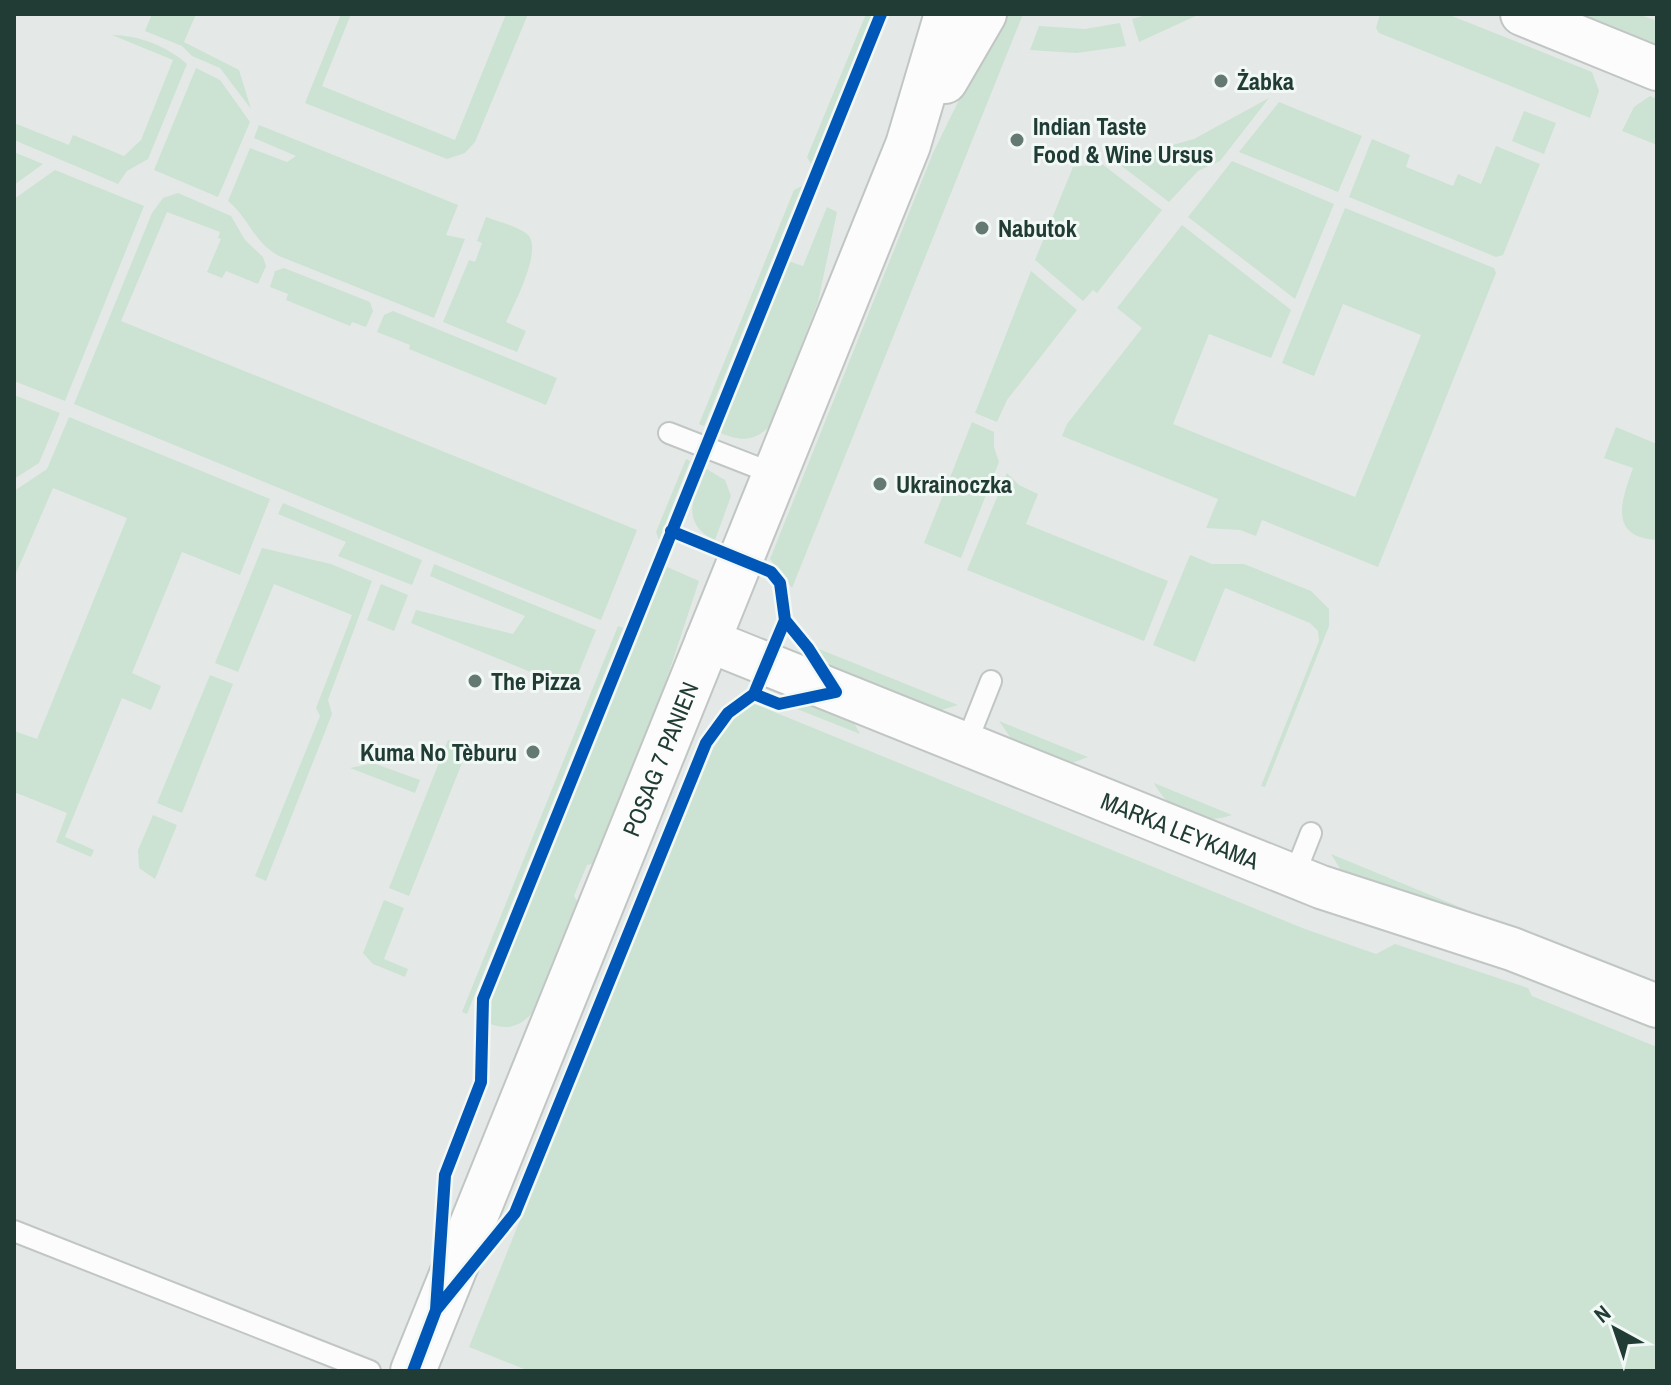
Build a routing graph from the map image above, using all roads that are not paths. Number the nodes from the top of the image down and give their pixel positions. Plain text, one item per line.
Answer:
1 (947, 14) edge
2 (984, 14) edge
3 (1522, 14) edge
4 (1657, 69) edge
5 (908, 145) junction
6 (669, 433) dead end
7 (774, 474) junction
8 (707, 640) junction
9 (991, 681) dead end
10 (966, 744) junction
11 (1311, 833) dead end
12 (1294, 876) junction
13 (1657, 1006) edge
14 (14, 1231) edge
15 (370, 1371) edge
16 (413, 1371) edge

1 - 5 street, POSAG 7 PANIEN
2 - 5 street, POSAG 7 PANIEN
3 - 4 street
5 - 7 street, POSAG 7 PANIEN
6 - 7 lane
7 - 8 street, POSAG 7 PANIEN
8 - 10 street, MARKA LEYKAMA
8 - 16 street, POSAG 7 PANIEN
9 - 10 lane
10 - 12 street, MARKA LEYKAMA
11 - 12 lane
12 - 13 street, MARKA LEYKAMA
14 - 15 lane

